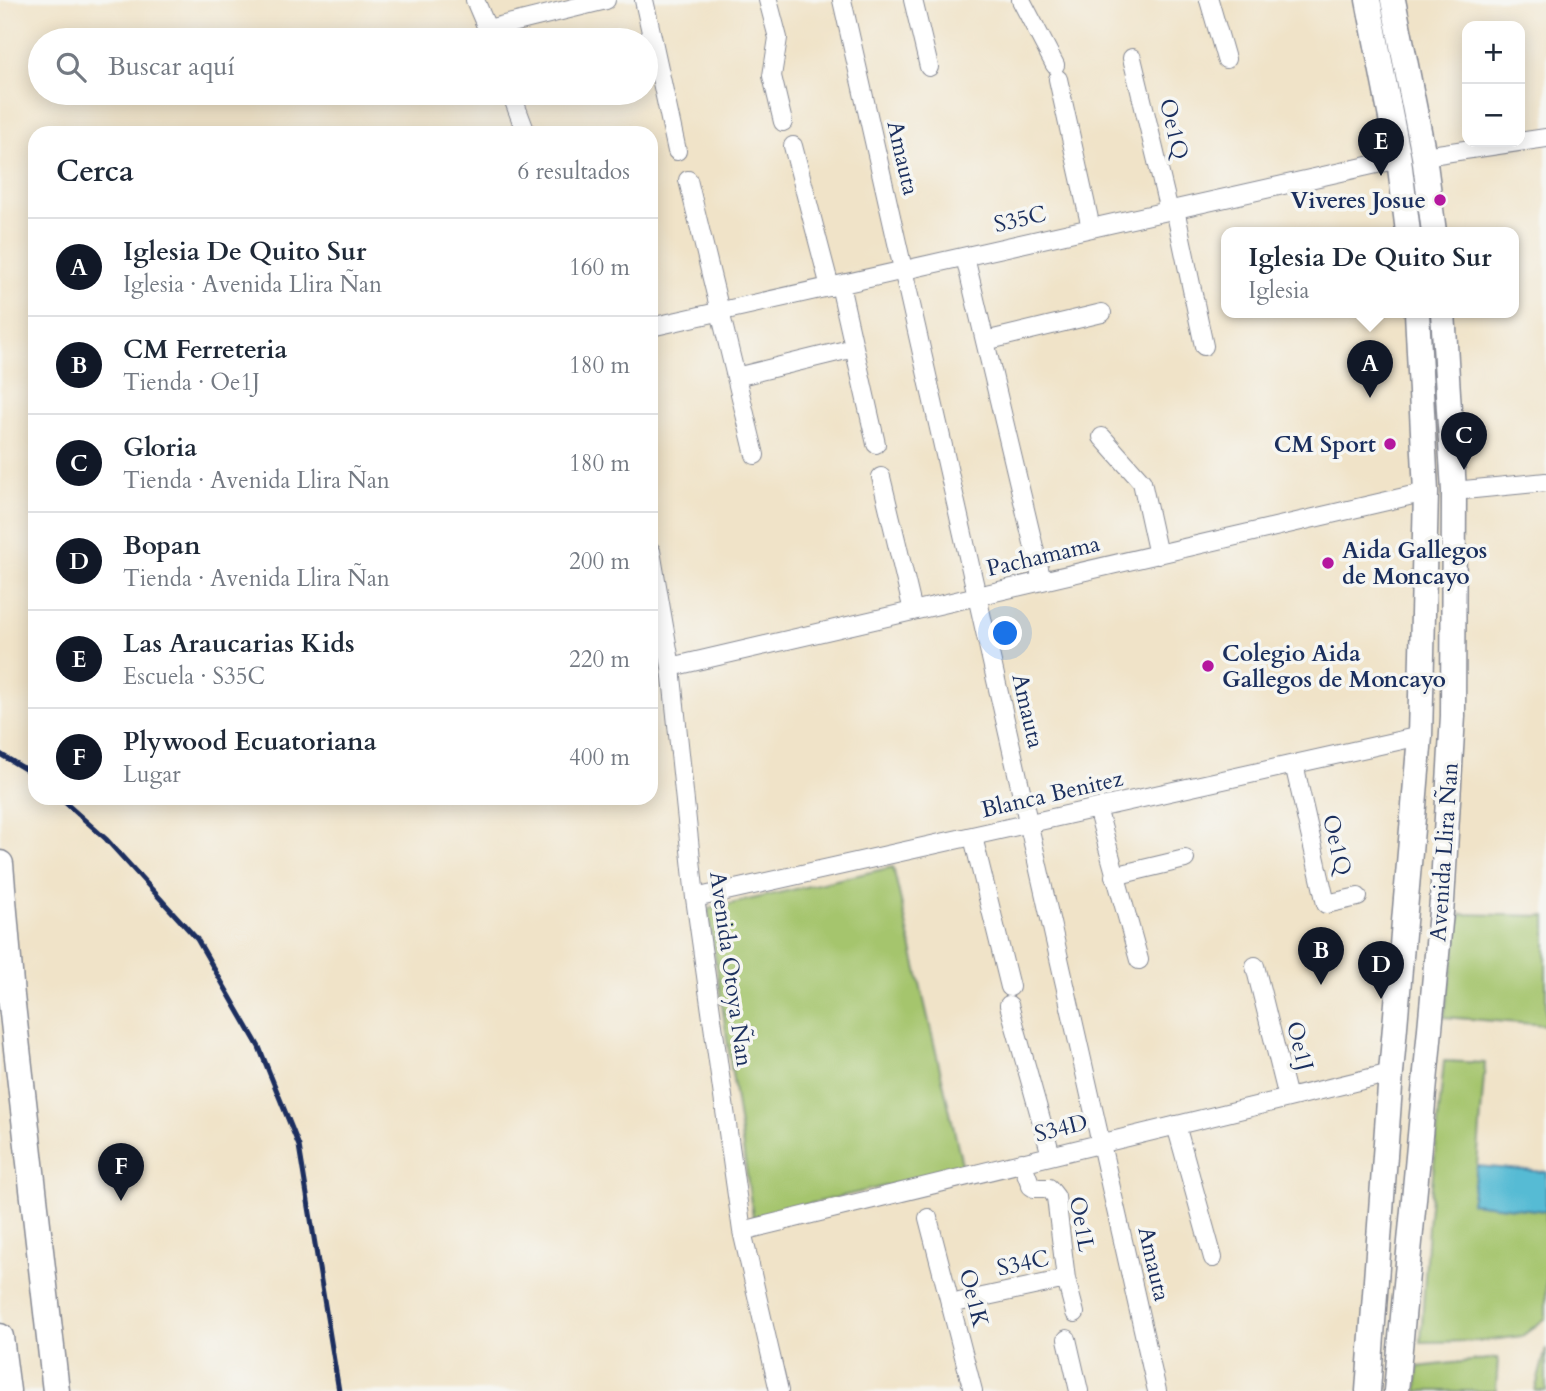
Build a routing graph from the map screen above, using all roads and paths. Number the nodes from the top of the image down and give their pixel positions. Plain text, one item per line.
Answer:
1 (475, 0) edge
2 (606, 0) edge
3 (644, 0) edge
4 (768, 0) edge
5 (842, 0) edge
6 (913, 0) edge
7 (1021, 0) edge
8 (1209, 0) edge
9 (1368, 0) edge
10 (1393, 0) edge
11 (487, 28) edge
12 (510, 28) edge
13 (650, 28) edge
14 (1132, 58) dead end
15 (1226, 59) dead end
16 (658, 64) edge
17 (929, 67) dead end
18 (516, 105) edge
19 (783, 122) dead end
20 (523, 126) edge
21 (1546, 138) edge
22 (793, 146) dead end
23 (677, 151) dead end
24 (1424, 156) junction
25 (1399, 159) junction
26 (688, 180) dead end
27 (1172, 210) junction
28 (1407, 227) edge
29 (1432, 227) edge
30 (1091, 228) junction
31 (965, 257) junction
32 (904, 271) junction
33 (835, 286) junction
34 (719, 312) junction
35 (1102, 313) dead end
36 (1418, 318) edge
37 (1443, 318) edge
38 (658, 325) edge
39 (985, 341) junction
40 (1204, 346) dead end
41 (854, 348) junction
42 (736, 377) junction
43 (1102, 438) dead end
44 (876, 444) dead end
45 (755, 456) dead end
46 (881, 477) dead end
47 (1546, 482) edge
48 (1454, 491) junction
49 (1426, 492) junction
50 (1158, 555) junction
51 (1042, 581) junction
52 (658, 592) edge
53 (977, 596) junction
54 (913, 611) junction
55 (671, 667) junction
56 (1420, 736) junction
57 (1294, 764) junction
58 (1097, 808) junction
59 (1028, 824) junction
60 (973, 837) junction
61 (1185, 859) dead end
62 (0, 864) edge
63 (1114, 876) junction
64 (1358, 897) dead end
65 (695, 898) junction
66 (1139, 960) dead end
67 (1255, 966) dead end
68 (1391, 1073) junction
69 (1288, 1098) junction
70 (1176, 1125) junction
71 (1102, 1143) junction
72 (1051, 1155) junction
73 (1022, 1162) junction
74 (928, 1218) dead end
75 (742, 1231) junction
76 (1213, 1258) dead end
77 (1066, 1279) junction
78 (950, 1304) junction
79 (1075, 1313) dead end
80 (0, 1337) edge
81 (1066, 1339) dead end
82 (6, 1391) edge
83 (56, 1391) edge
84 (779, 1391) edge
85 (973, 1391) edge
86 (1079, 1391) edge
87 (1157, 1391) edge
88 (1368, 1391) edge
89 (1396, 1391) edge

1 - 11 street
2 - 12 street
3 - 13 street
4 - 19 street
5 - 32 street, Amauta
6 - 17 street
7 - 30 street
8 - 15 street
9 - 25 street
10 - 24 street
14 - 27 street, Oe1Q
16 - 23 street
18 - 20 street
21 - 24 street
22 - 33 street
24 - 29 street
25 - 27 street, S35C
25 - 28 street
26 - 34 street
27 - 30 street, S35C
27 - 40 street, Oe1Q
30 - 31 street, S35C
31 - 32 street, S35C
31 - 39 street
32 - 33 street, S35C
32 - 53 street, Amauta
33 - 34 street, S35C
33 - 41 street
34 - 38 street, S35C
34 - 42 street
35 - 39 street
36 - 49 street, Avenida Llira Ñan
37 - 48 street, Avenida Llira Ñan
39 - 51 street
41 - 42 street
41 - 44 street
42 - 45 street
43 - 50 street
46 - 54 street
47 - 48 street
48 - 89 street, Avenida Llira Ñan
49 - 50 street, Pachamama
49 - 56 street, Avenida Llira Ñan
50 - 51 street, Pachamama
51 - 53 street, Pachamama
52 - 55 street, Avenida Otoya Ñan
53 - 54 street, Pachamama
53 - 59 street, Amauta
54 - 55 street, Pachamama
55 - 65 street, Avenida Otoya Ñan
56 - 57 street, Blanca Benitez
56 - 68 street, Avenida Llira Ñan
57 - 58 street, Blanca Benitez
57 - 64 street, Oe1Q
58 - 59 street, Blanca Benitez
58 - 63 street
59 - 60 street, Blanca Benitez
59 - 71 street, Amauta
60 - 65 street, Blanca Benitez
60 - 72 street
61 - 63 street
62 - 83 main road
63 - 66 street
65 - 75 street, Avenida Otoya Ñan
67 - 69 street, Oe1J
68 - 69 street, S34D
68 - 88 street, Avenida Llira Ñan
69 - 70 street, S34D
70 - 71 street, S34D
70 - 76 street
71 - 72 street, S34D
71 - 87 street, Amauta
72 - 73 street, S34D
73 - 75 street, S34D
73 - 77 street, Oe1L
74 - 78 street, Oe1K
75 - 84 street, Avenida Otoya Ñan
77 - 78 street, S34C
77 - 79 street, Oe1L
78 - 85 street, Oe1K
80 - 82 main road
81 - 86 street

